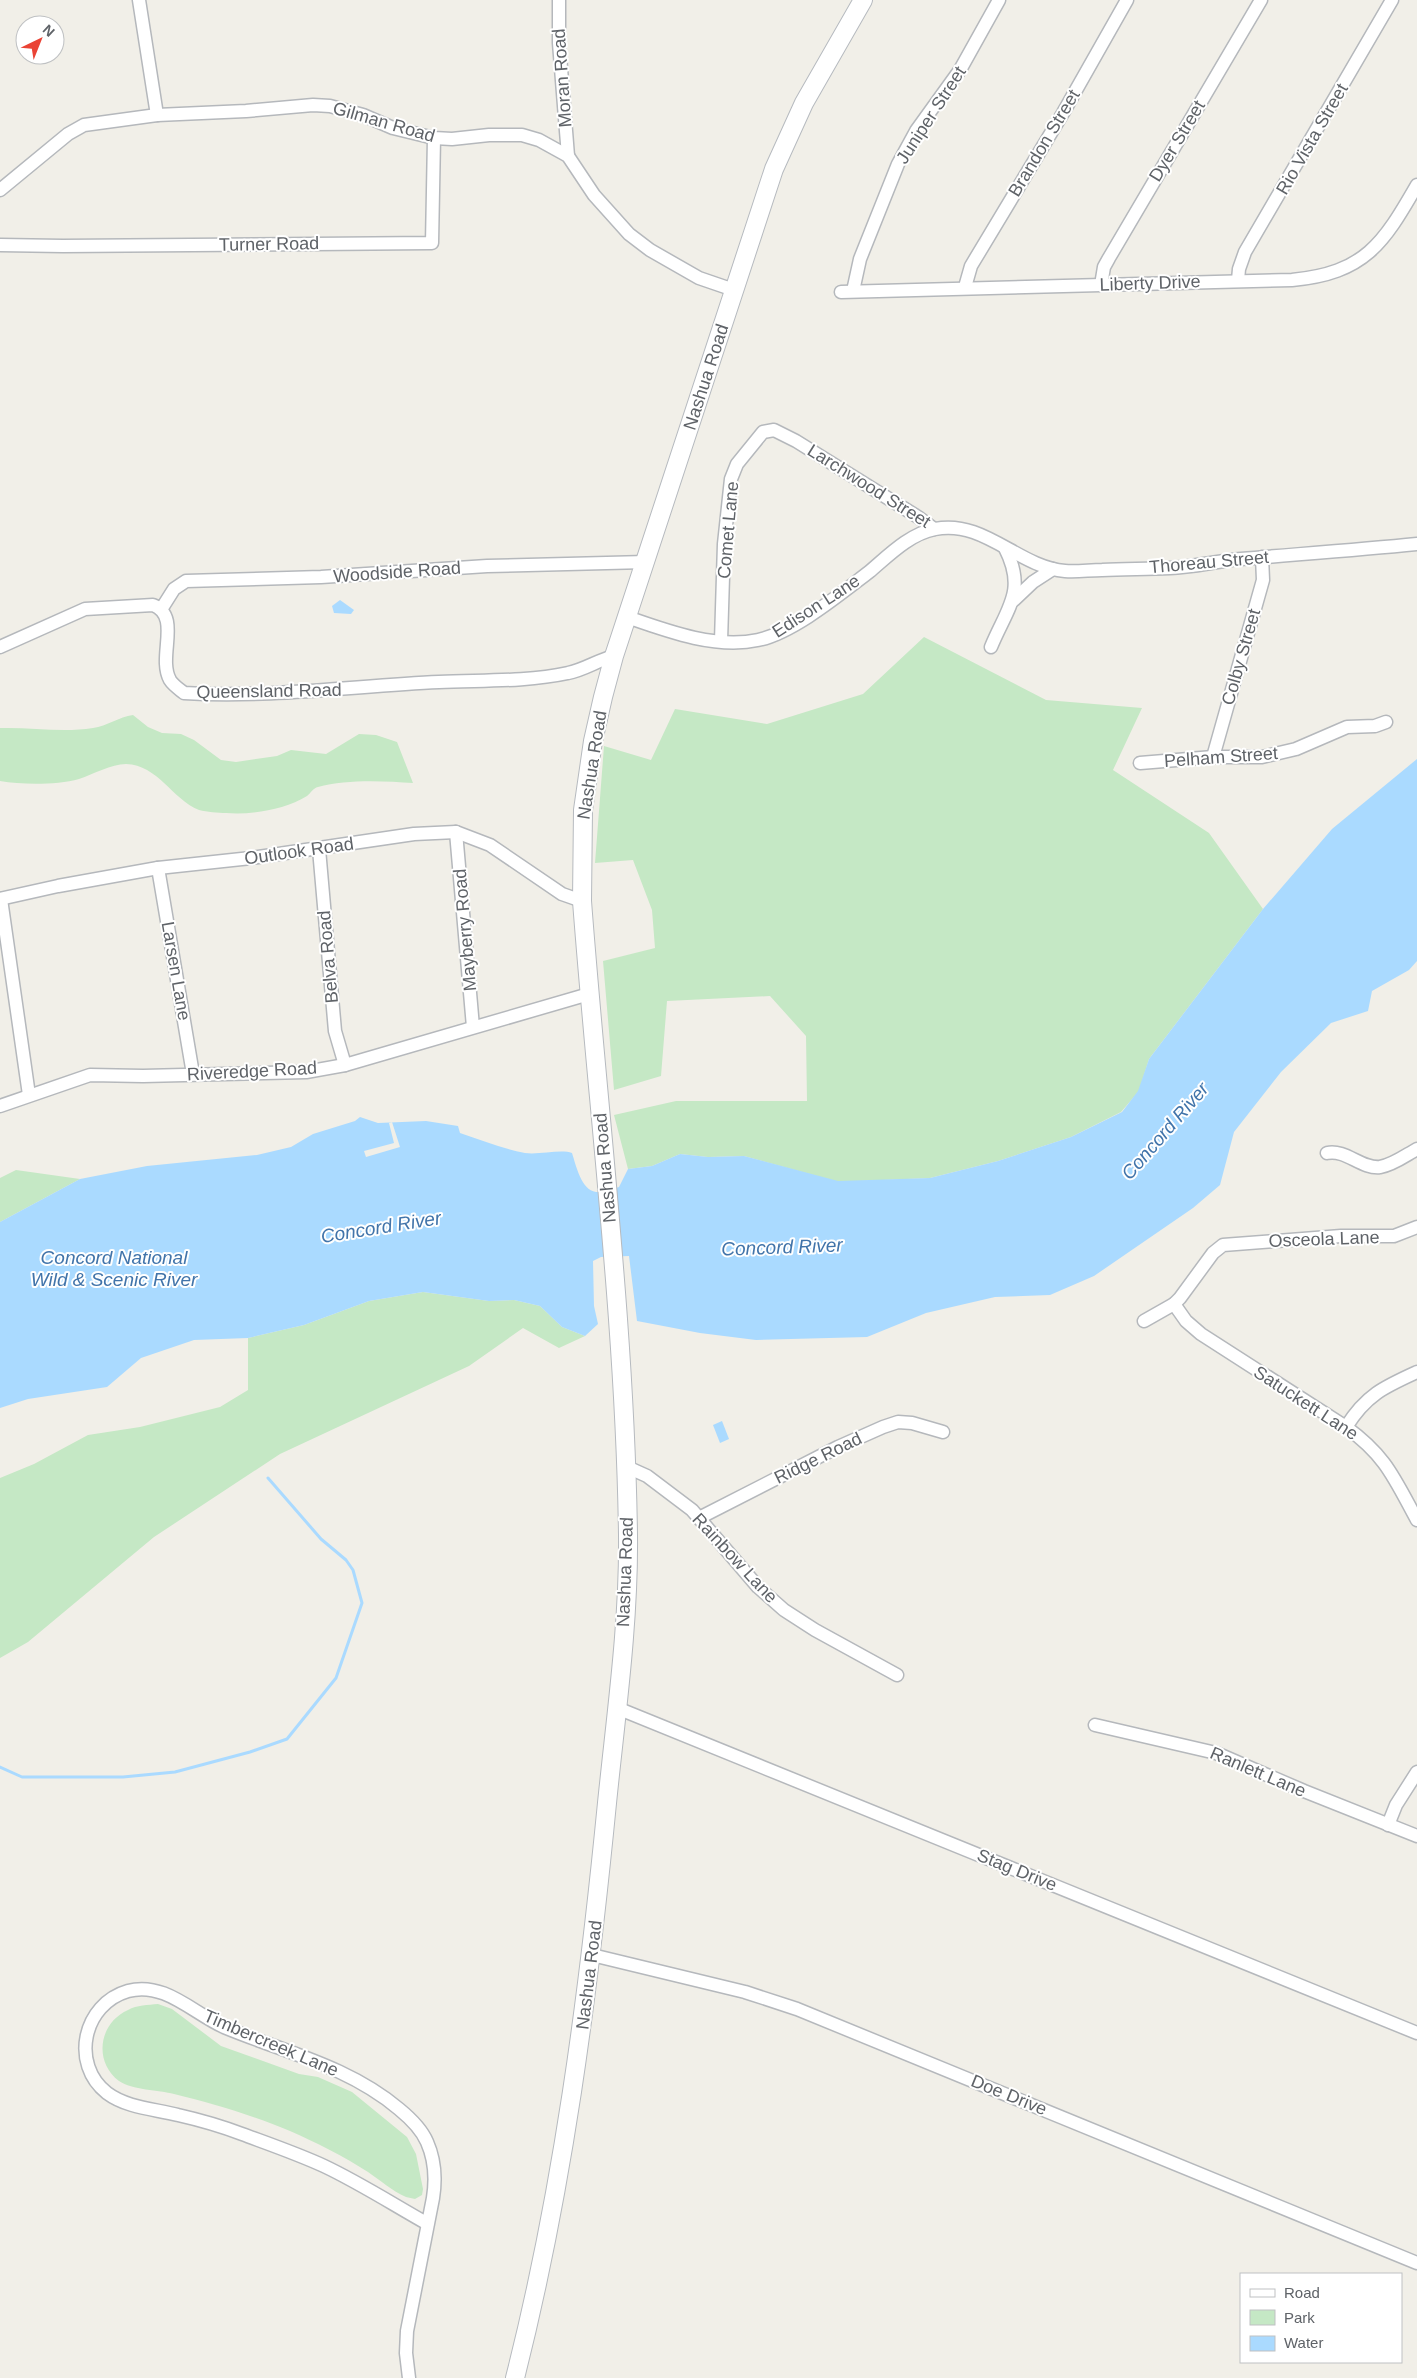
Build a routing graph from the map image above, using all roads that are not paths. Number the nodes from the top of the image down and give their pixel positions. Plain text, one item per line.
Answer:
1 (138, 0) edge
2 (558, 0) edge
3 (863, 0) edge
4 (998, 0) edge
5 (1127, 0) edge
6 (1261, 0) edge
7 (1392, 0) edge
8 (156, 116) junction
9 (434, 138) junction
10 (568, 156) junction
11 (1417, 185) edge
12 (0, 190) edge
13 (0, 245) edge
14 (1238, 280) junction
15 (1101, 285) junction
16 (965, 287) junction
17 (734, 290) junction
18 (847, 291) joint
19 (766, 431) joint
20 (934, 529) junction
21 (1417, 544) edge
22 (1006, 548) junction
23 (1262, 557) junction
24 (646, 562) junction
25 (1053, 569) junction
26 (1014, 600) junction
27 (162, 608) junction
28 (627, 617) junction
29 (721, 641) junction
30 (0, 647) edge
31 (991, 647) dead end
32 (614, 656) junction
33 (1386, 722) dead end
34 (1213, 757) junction
35 (1140, 763) dead end
36 (456, 832) junction
37 (319, 849) junction
38 (158, 868) junction
39 (0, 899) edge
40 (582, 902) junction
41 (589, 994) junction
42 (473, 1027) junction
43 (345, 1064) junction
44 (194, 1074) junction
45 (29, 1095) junction
46 (0, 1106) edge
47 (1417, 1149) edge
48 (1326, 1153) dead end
49 (1417, 1227) edge
50 (1174, 1304) junction
51 (1144, 1321) dead end
52 (1417, 1372) edge
53 (1346, 1427) junction
54 (943, 1432) dead end
55 (627, 1467) junction
56 (699, 1518) junction
57 (1417, 1520) edge
58 (897, 1675) dead end
59 (616, 1708) junction
60 (1095, 1725) dead end
61 (1417, 1772) edge
62 (1388, 1825) junction
63 (1417, 1836) edge
64 (592, 1956) junction
65 (1417, 2033) edge
66 (428, 2224) junction
67 (1417, 2263) edge
68 (410, 2378) edge
69 (515, 2378) edge

1 - 8 street
2 - 10 street, Moran Road
3 - 17 main road, Nashua Road
4 - 18 street, Juniper Street
5 - 16 street, Brandon Street
6 - 15 street, Dyer Street
7 - 14 street, Rio Vista Street
8 - 9 street, Gilman Road
8 - 12 street, Gilman Road
9 - 10 street, Gilman Road
9 - 13 street, Turner Road
10 - 17 street, Gilman Road
11 - 14 street, Liberty Drive
14 - 15 street, Liberty Drive
15 - 16 street, Liberty Drive
16 - 18 street, Liberty Drive
17 - 24 main road, Nashua Road
19 - 20 street, Larchwood Street
19 - 29 street, Comet Lane
20 - 22 street, Larchwood Street
20 - 29 street, Edison Lane
21 - 23 street, Thoreau Street
22 - 25 street, Thoreau Street
22 - 26 street
23 - 25 street, Thoreau Street
23 - 34 street, Colby Street
24 - 27 street, Woodside Road
24 - 28 main road, Nashua Road
25 - 26 street
26 - 31 street
27 - 30 street
27 - 32 street, Queensland Road
28 - 29 street, Edison Lane
28 - 32 main road, Nashua Road
32 - 40 main road, Nashua Road
33 - 34 street, Pelham Street
34 - 35 street, Pelham Street
36 - 37 street, Outlook Road
36 - 40 street, Outlook Road
36 - 42 street, Mayberry Road
37 - 38 street, Outlook Road
37 - 43 street, Belva Road
38 - 39 street, Outlook Road
38 - 44 street, Larsen Lane
39 - 45 street
40 - 41 main road, Nashua Road
41 - 42 street, Riveredge Road
41 - 55 main road, Nashua Road
42 - 43 street, Riveredge Road
43 - 44 street, Riveredge Road
44 - 45 street, Riveredge Road
45 - 46 street, Riveredge Road
47 - 48 street
49 - 50 street, Osceola Lane
50 - 51 street
50 - 53 street, Satuckett Lane
52 - 53 street
53 - 57 street, Satuckett Lane
54 - 56 street, Ridge Road
55 - 56 street, Rainbow Lane
55 - 59 main road, Nashua Road
56 - 58 street, Rainbow Lane
59 - 64 main road, Nashua Road
59 - 65 street, Stag Drive
60 - 62 street, Ranlett Lane
61 - 62 street
62 - 63 street, Ranlett Lane
64 - 67 street, Doe Drive
64 - 69 main road, Nashua Road
66 - 66 street, Timbercreek Lane
66 - 68 street, Timbercreek Lane

